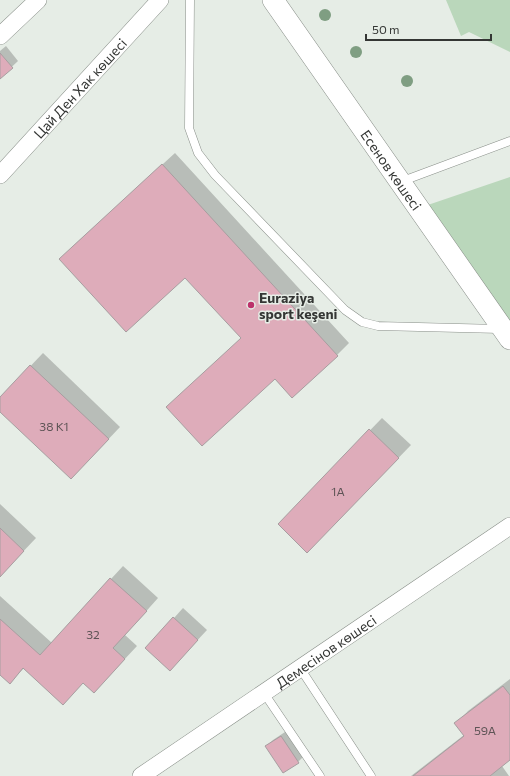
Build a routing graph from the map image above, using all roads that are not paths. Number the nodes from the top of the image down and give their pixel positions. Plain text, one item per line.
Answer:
1 (38, 0) edge
2 (160, 0) edge
3 (190, 0) edge
4 (273, 0) edge
5 (0, 36) edge
6 (510, 142) edge
7 (0, 175) edge
8 (400, 182) junction
9 (506, 334) edge
10 (510, 526) edge
11 (300, 668) junction
12 (264, 692) junction
13 (141, 776) edge
14 (320, 776) edge
15 (371, 776) edge

1 - 5 street
2 - 7 street, Цай Ден Хак көшесі
3 - 9 lane
4 - 8 street, Есенов көшесі
6 - 8 lane
8 - 9 street, Есенов көшесі
10 - 11 street, Демесінов көшесі
11 - 12 street, Демесінов көшесі
11 - 15 lane
12 - 13 street, Демесінов көшесі
12 - 14 lane

